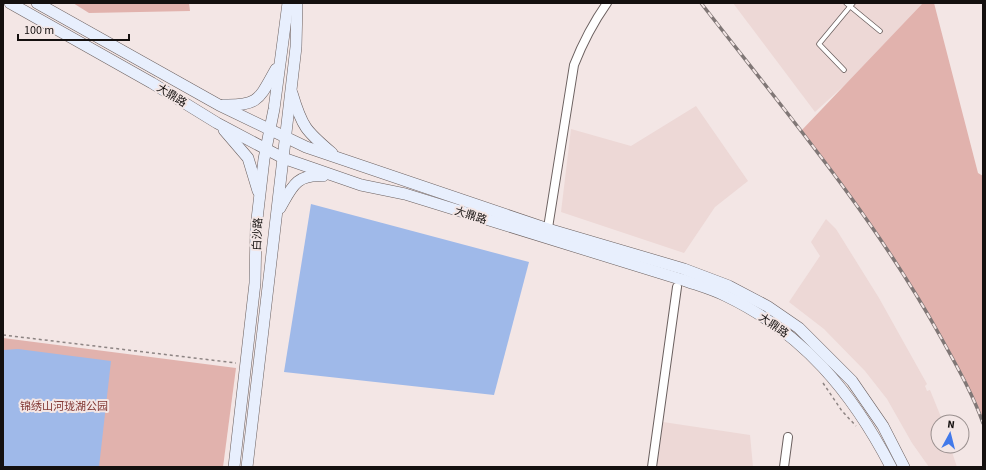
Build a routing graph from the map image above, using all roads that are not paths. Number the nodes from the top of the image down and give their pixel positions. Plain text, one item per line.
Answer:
1 (10, 3) edge
2 (37, 3) edge
3 (288, 3) edge
4 (297, 3) edge
5 (607, 3) edge
6 (846, 3) edge
7 (851, 5) edge
8 (880, 31) dead end
9 (279, 64) junction
10 (844, 70) dead end
11 (291, 87) junction
12 (219, 105) junction
13 (217, 123) junction
14 (270, 129) junction
15 (286, 137) junction
16 (266, 149) junction
17 (282, 158) junction
18 (337, 158) junction
19 (334, 177) junction
20 (260, 197) junction
21 (278, 212) junction
22 (547, 234) junction
23 (677, 287) dead end
24 (788, 437) dead end
25 (904, 465) edge
26 (234, 467) edge
27 (247, 467) edge
28 (652, 467) edge
29 (784, 467) edge
30 (891, 467) edge

1 - 13 main road, 大鼎路
2 - 12 main road, 大鼎路
3 - 9 main road, 白沙路
4 - 11 main road, 白沙路
5 - 22 street
6 - 7 lane
7 - 8 lane
7 - 10 lane
9 - 12 main road
9 - 14 main road, 白沙路
11 - 15 main road, 白沙路
11 - 18 main road
12 - 14 main road, 大鼎路
13 - 16 main road, 大鼎路
13 - 20 main road
14 - 15 main road, 大鼎路
14 - 16 main road, 白沙路
15 - 17 main road, 白沙路
15 - 18 main road, 大鼎路
16 - 17 main road, 大鼎路
16 - 20 main road, 白沙路
17 - 19 main road, 大鼎路
17 - 21 main road, 白沙路
18 - 22 main road, 大鼎路
19 - 21 main road
19 - 22 main road, 大鼎路
20 - 26 main road, 白沙路
21 - 27 main road, 白沙路
22 - 25 main road, 大鼎路
22 - 30 main road, 大鼎路
23 - 28 street
24 - 29 street

